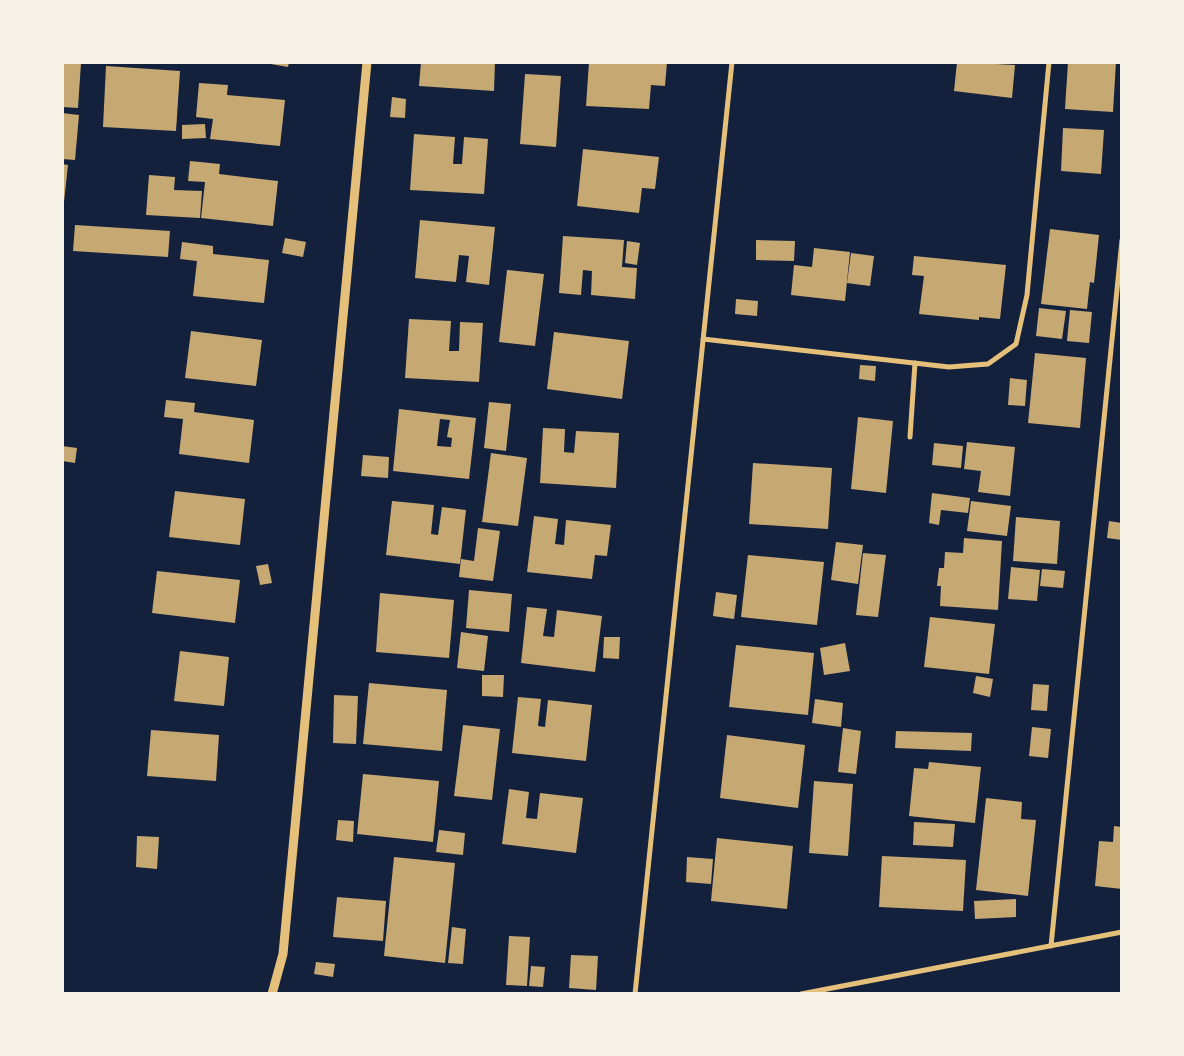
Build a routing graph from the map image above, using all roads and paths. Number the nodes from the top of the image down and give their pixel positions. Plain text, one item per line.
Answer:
1 (366, 62) edge
2 (732, 62) edge
3 (1049, 62) edge
4 (1122, 240) edge
5 (703, 339) junction
6 (915, 363) junction
7 (910, 437) dead end
8 (1122, 932) edge
9 (1052, 946) junction
10 (272, 994) edge
11 (636, 994) edge
12 (802, 994) edge

1 - 10 street
2 - 5 street
3 - 6 street
4 - 9 street
5 - 6 street
5 - 11 street
6 - 7 street
8 - 9 street
9 - 12 street

